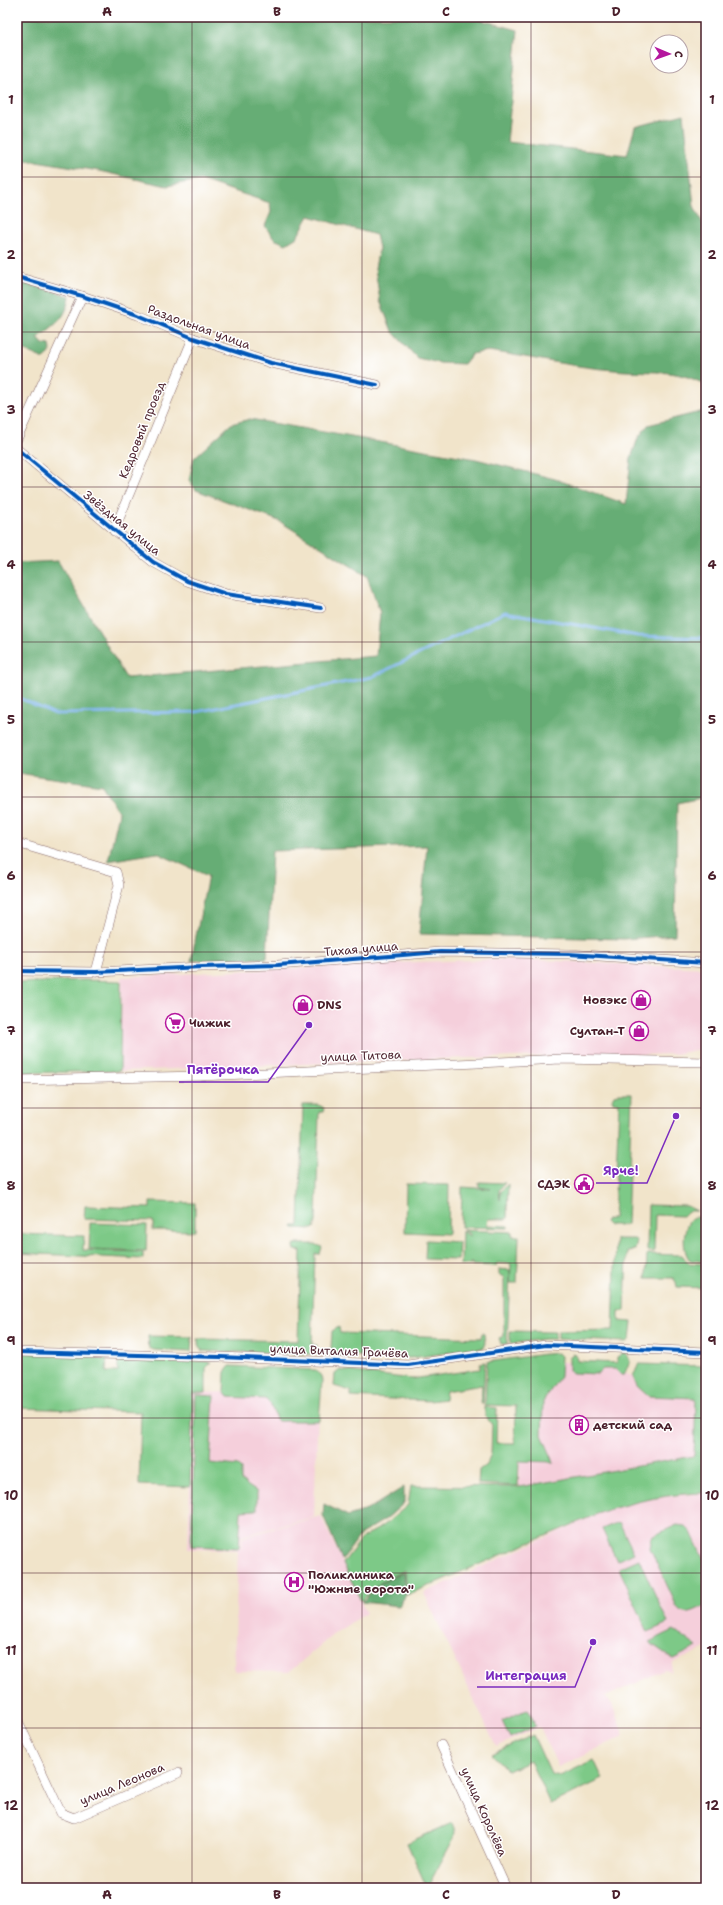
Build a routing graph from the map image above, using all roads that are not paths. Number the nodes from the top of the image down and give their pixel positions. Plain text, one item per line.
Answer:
1 (17, 277) edge
2 (82, 296) junction
3 (193, 338) junction
4 (377, 385) dead end
5 (17, 439) edge
6 (17, 449) edge
7 (114, 531) junction
8 (321, 608) dead end
9 (17, 843) edge
10 (706, 963) edge
11 (17, 971) edge
12 (96, 972) junction
13 (706, 1062) edge
14 (17, 1080) edge
15 (17, 1352) edge
16 (706, 1352) edge
17 (17, 1719) edge
18 (441, 1745) dead end
19 (178, 1773) dead end
20 (506, 1888) edge

1 - 2 street, Раздольная улица
2 - 3 street, Раздольная улица
2 - 5 street
3 - 4 street, Раздольная улица
3 - 7 street, Кедровый проезд
6 - 7 street, Звёздная улица
7 - 8 street, Звёздная улица
9 - 12 street
10 - 12 street, Тихая улица
11 - 12 street, Тихая улица
13 - 14 street, улица Титова
15 - 16 street, улица Виталия Грачёва
17 - 19 street, улица Леонова
18 - 20 street, улица Королёва

